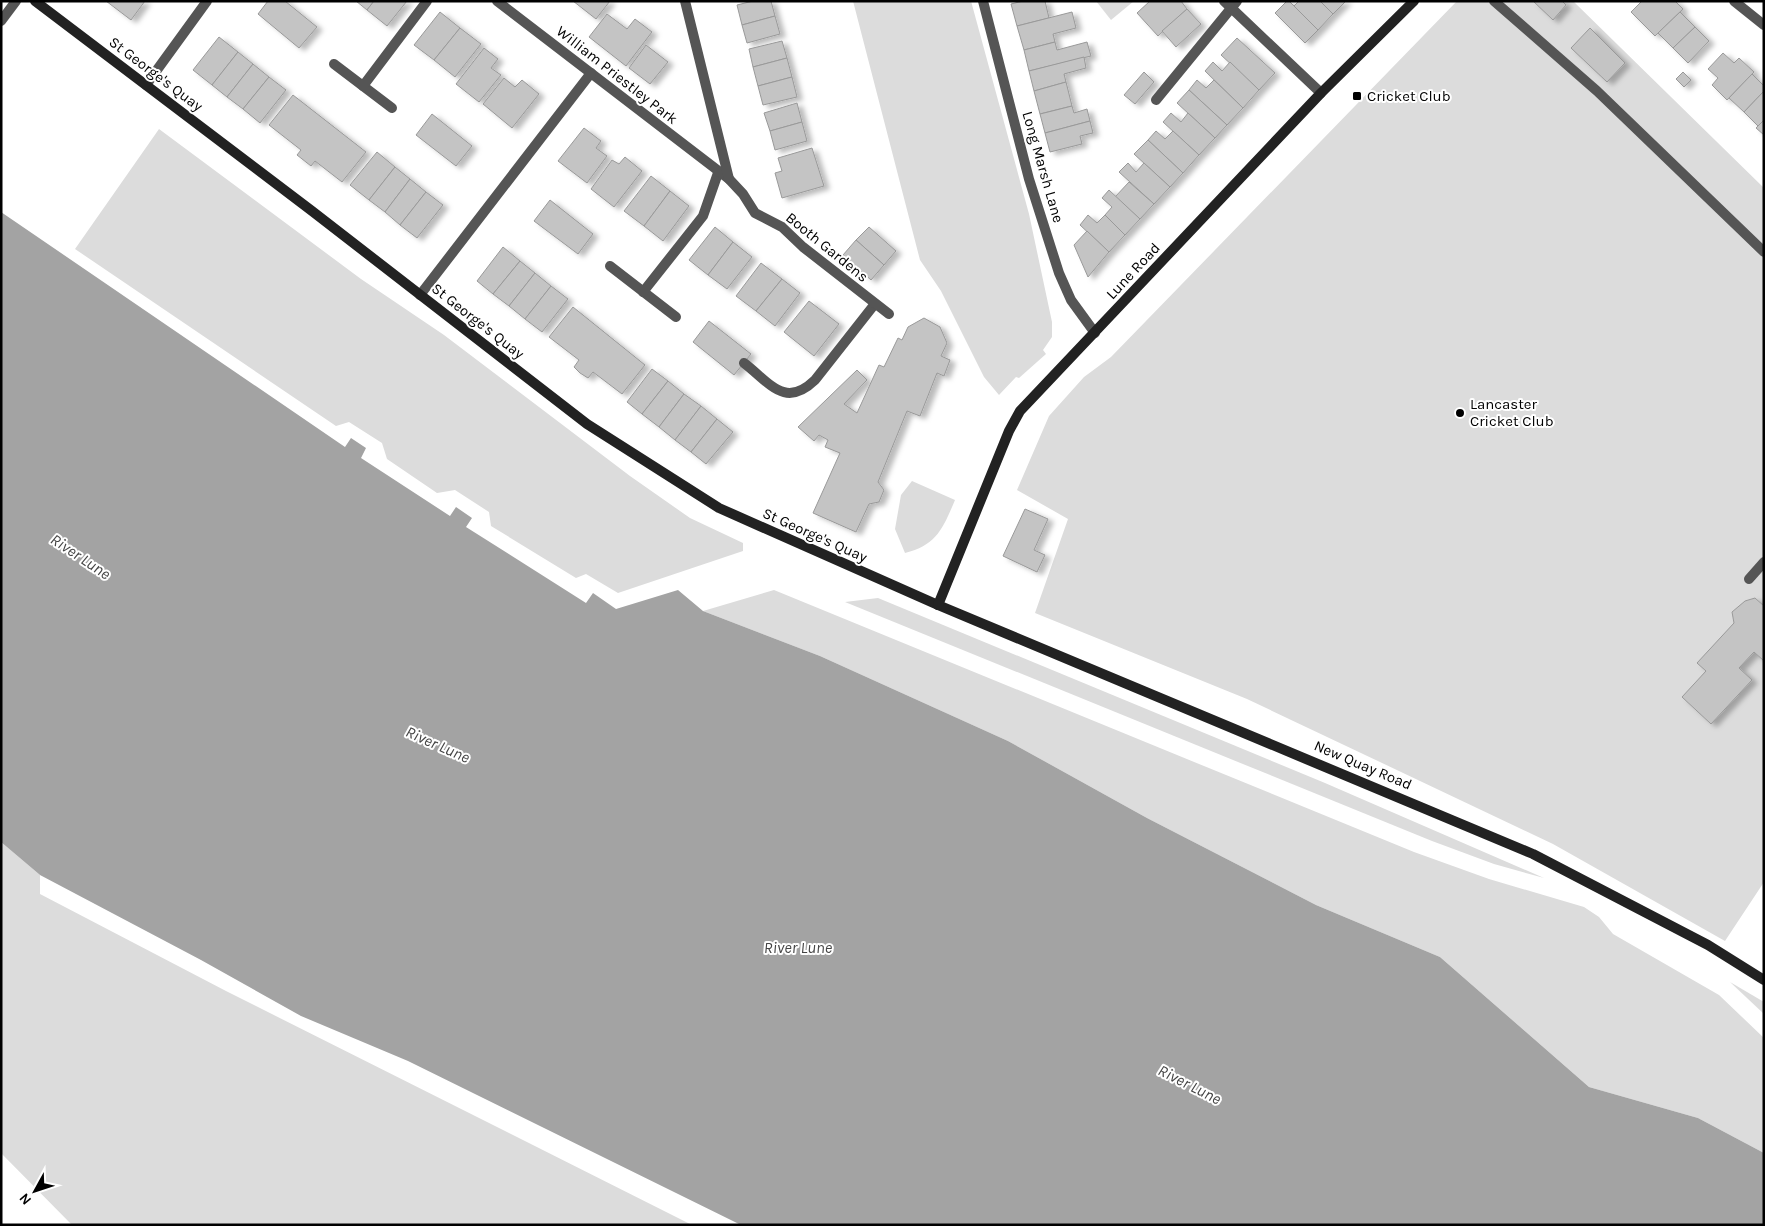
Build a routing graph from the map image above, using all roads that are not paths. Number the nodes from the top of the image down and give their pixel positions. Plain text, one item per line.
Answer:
1 (16, 1) edge
2 (35, 1) edge
3 (207, 1) edge
4 (427, 1) edge
5 (497, 1) edge
6 (685, 1) edge
7 (983, 1) edge
8 (1414, 1) edge
9 (1494, 1) edge
10 (1734, 1) edge
11 (1231, 3) edge
12 (1, 21) edge
13 (1764, 24) edge
14 (334, 64) dead end
15 (591, 73) junction
16 (146, 85) junction
17 (363, 86) junction
18 (1321, 93) junction
19 (1156, 100) dead end
20 (392, 108) dead end
21 (718, 173) junction
22 (729, 180) junction
23 (1764, 252) edge
24 (610, 266) dead end
25 (643, 292) junction
26 (420, 295) junction
27 (874, 305) junction
28 (889, 314) dead end
29 (676, 317) dead end
30 (1095, 333) junction
31 (744, 363) dead end
32 (1764, 562) edge
33 (1749, 578) dead end
34 (938, 605) junction
35 (1764, 980) edge

1 - 12 street
2 - 16 street, St George's Quay
3 - 16 street
4 - 17 street
5 - 15 street, William Priestley Park
6 - 22 street, Booth Gardens
7 - 30 street, Long Marsh Lane
8 - 18 street, Lune Road
9 - 23 street
10 - 13 street
11 - 18 street
11 - 19 street
14 - 17 street
15 - 21 street, William Priestley Park
15 - 26 street
16 - 26 street, St George's Quay
17 - 20 street
18 - 30 street, Lune Road
21 - 22 street, Booth Gardens
21 - 25 street
22 - 27 street, Booth Gardens
24 - 25 street
25 - 29 street
26 - 34 street, St George's Quay
27 - 28 street, Booth Gardens
27 - 31 street
30 - 34 street, Lune Road
32 - 33 street
34 - 35 street, New Quay Road

